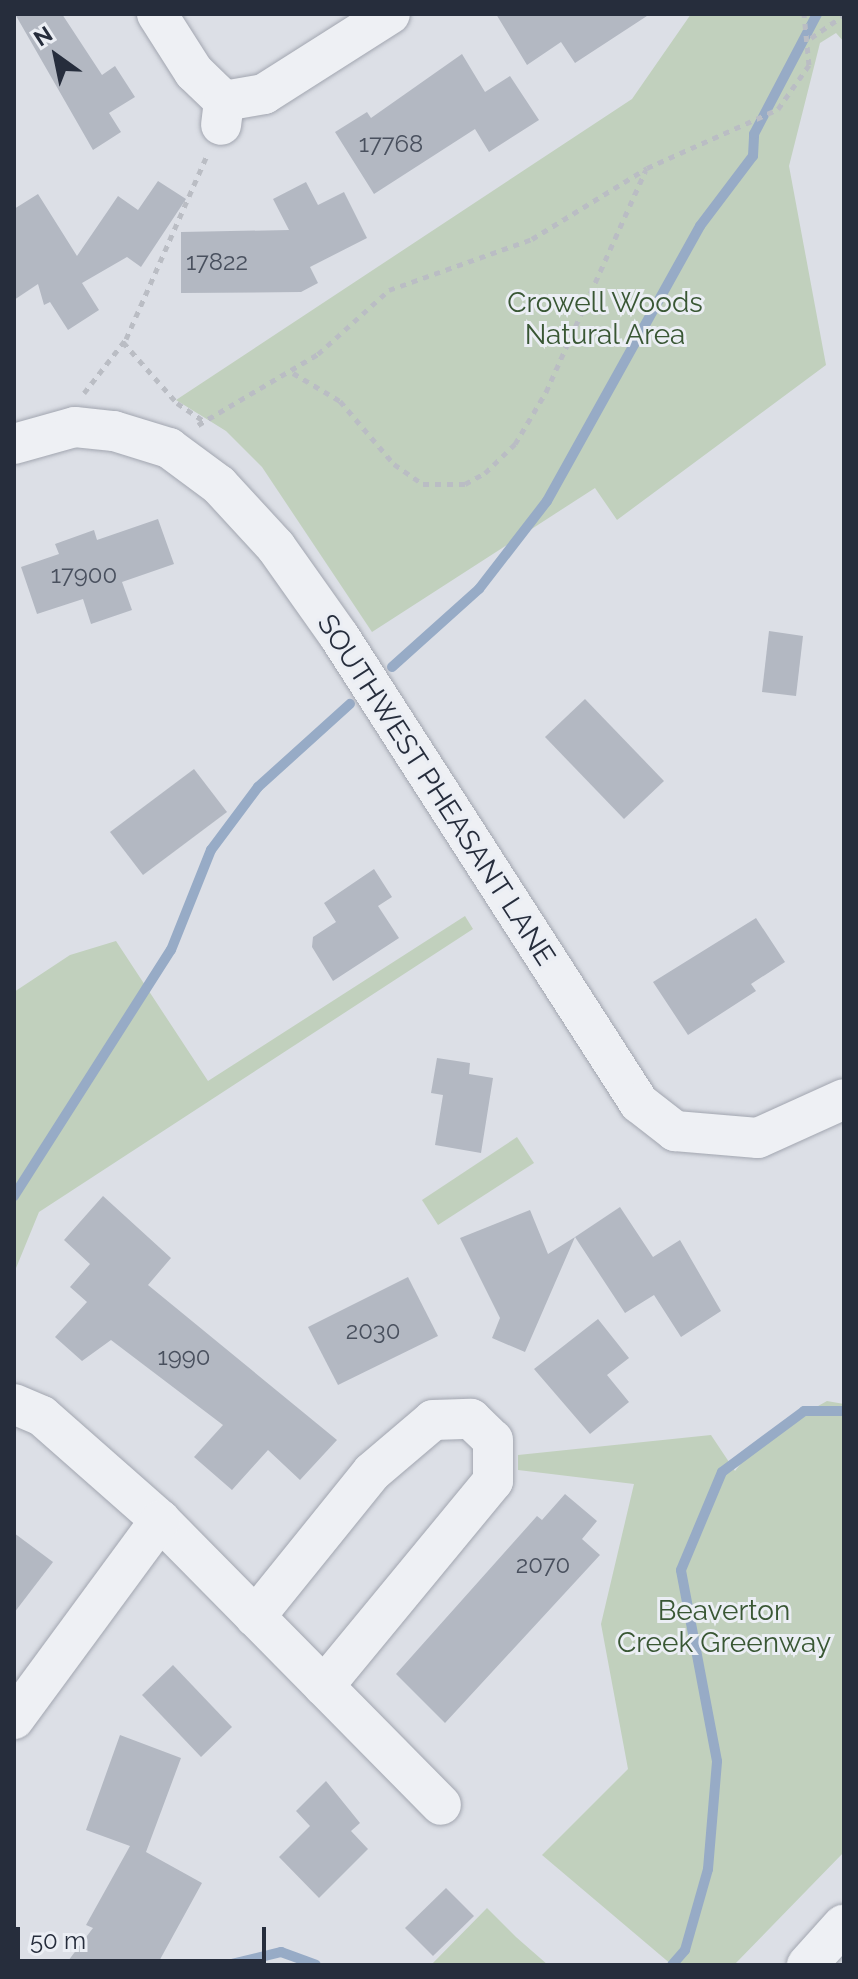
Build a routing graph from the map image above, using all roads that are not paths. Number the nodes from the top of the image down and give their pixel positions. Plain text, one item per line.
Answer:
1 (157, 14) edge
2 (390, 14) edge
3 (14, 444) edge
4 (844, 1099) edge
5 (14, 1404) edge
6 (160, 1520) junction
7 (255, 1617) junction
8 (324, 1686) junction
9 (14, 1719) edge
10 (441, 1805) dead end
11 (843, 1925) edge
12 (807, 1965) edge

1 - 2 street
3 - 4 street, SOUTHWEST PHEASANT LANE
5 - 6 street
6 - 7 street
6 - 9 street
7 - 8 street
7 - 8 street
8 - 10 street
11 - 12 street

